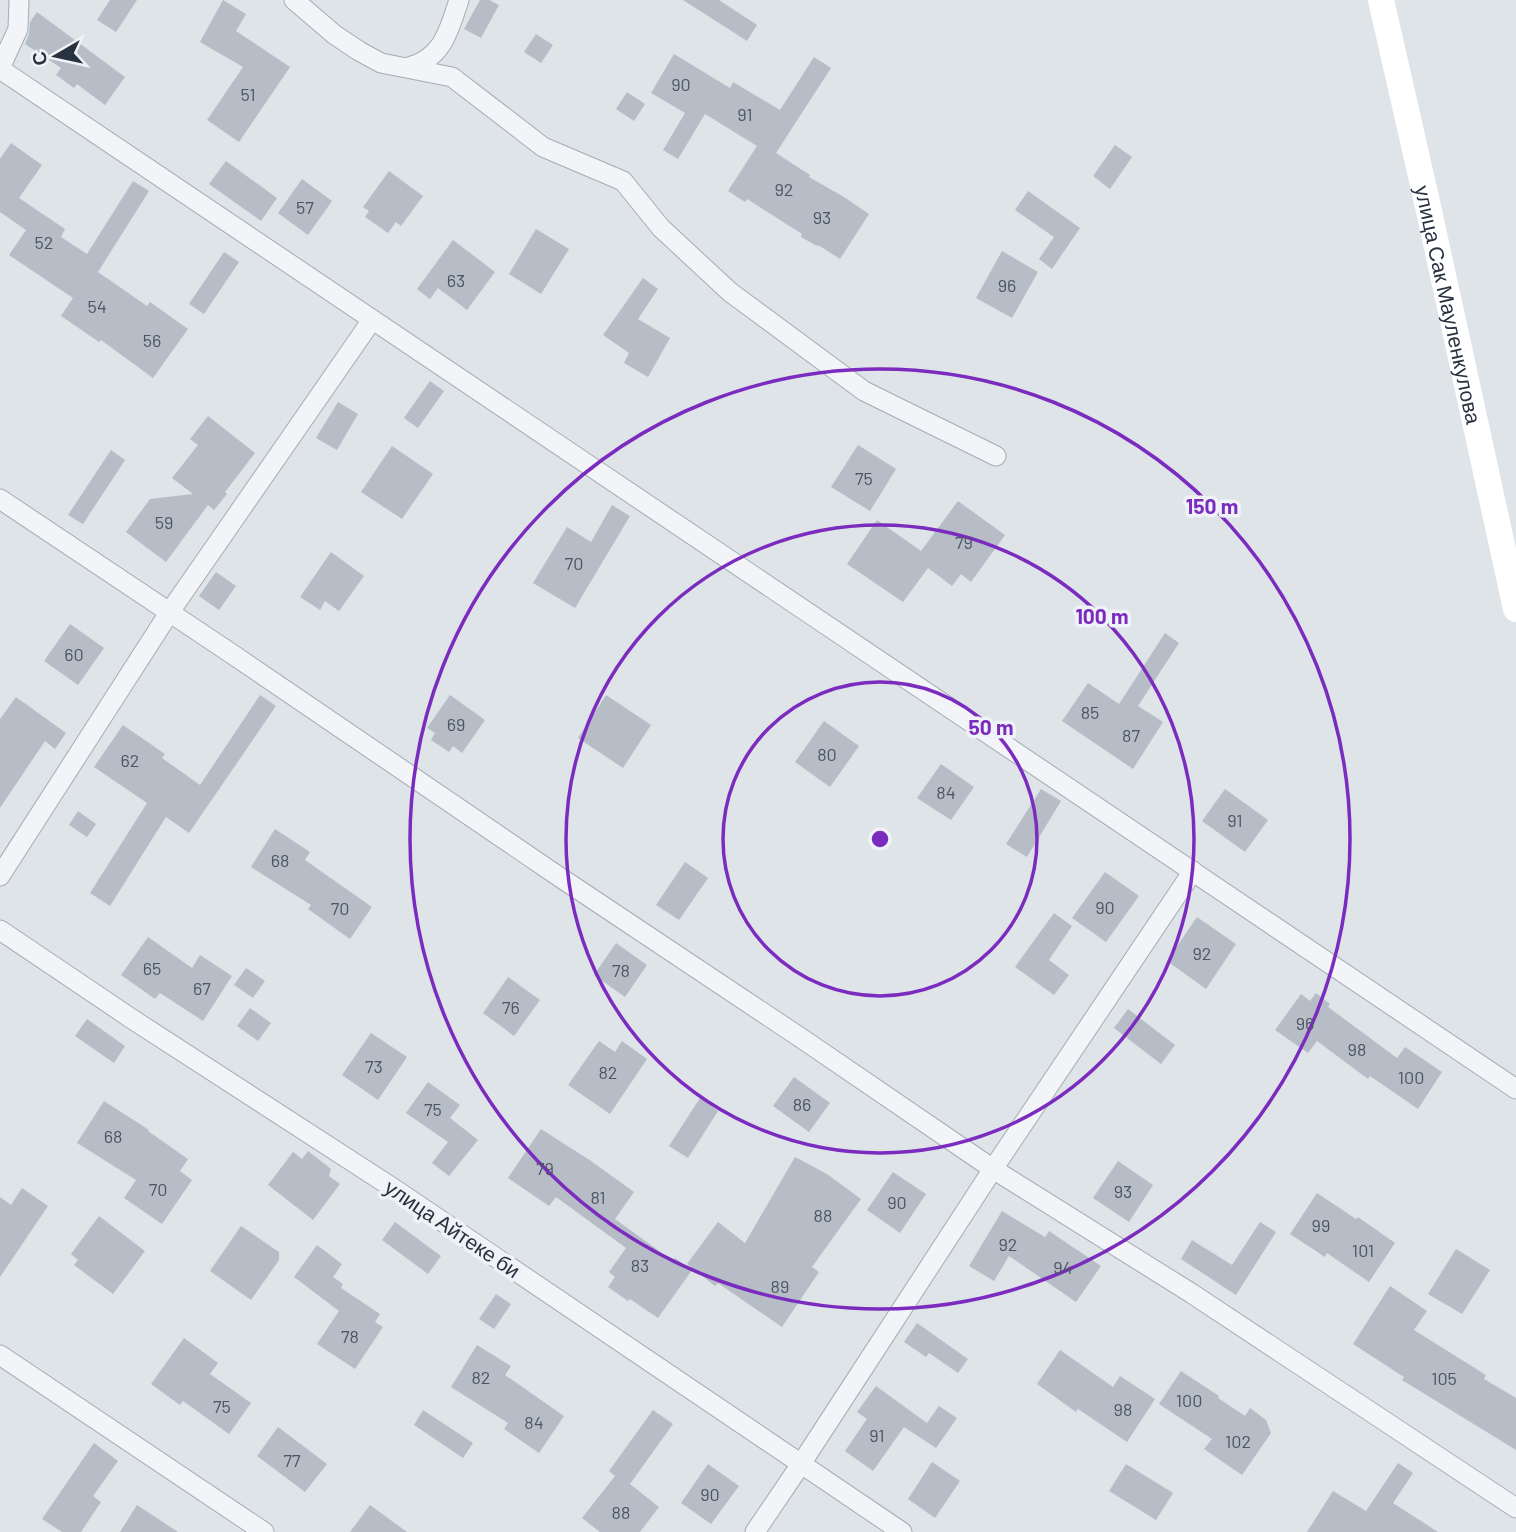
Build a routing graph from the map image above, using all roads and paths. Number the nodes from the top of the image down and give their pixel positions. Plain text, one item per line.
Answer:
1 (19, 0) edge
2 (294, 0) edge
3 (459, 0) edge
4 (1381, 0) edge
5 (445, 40) junction
6 (409, 67) junction
7 (0, 69) edge
8 (452, 77) junction
9 (372, 320) junction
10 (996, 456) dead end
11 (0, 499) edge
12 (1516, 609) edge
13 (169, 612) junction
14 (1193, 871) junction
15 (0, 876) edge
16 (0, 930) edge
17 (1516, 1089) edge
18 (993, 1169) junction
19 (0, 1355) edge
20 (801, 1464) junction
21 (1516, 1508) edge
22 (264, 1532) edge
23 (755, 1532) edge
24 (902, 1532) edge

1 - 7 street
2 - 6 street
3 - 5 street
4 - 12 main road, улица Сак Мауленкулова
5 - 6 street
5 - 8 street
6 - 8 street
7 - 9 street
8 - 10 street
9 - 13 street
9 - 14 street
11 - 13 street
13 - 15 street
13 - 18 street
14 - 17 street
14 - 18 street
16 - 20 street, улица Айтеке би
18 - 20 street
18 - 21 street
19 - 22 street
20 - 23 street
20 - 24 street, улица Айтеке би

